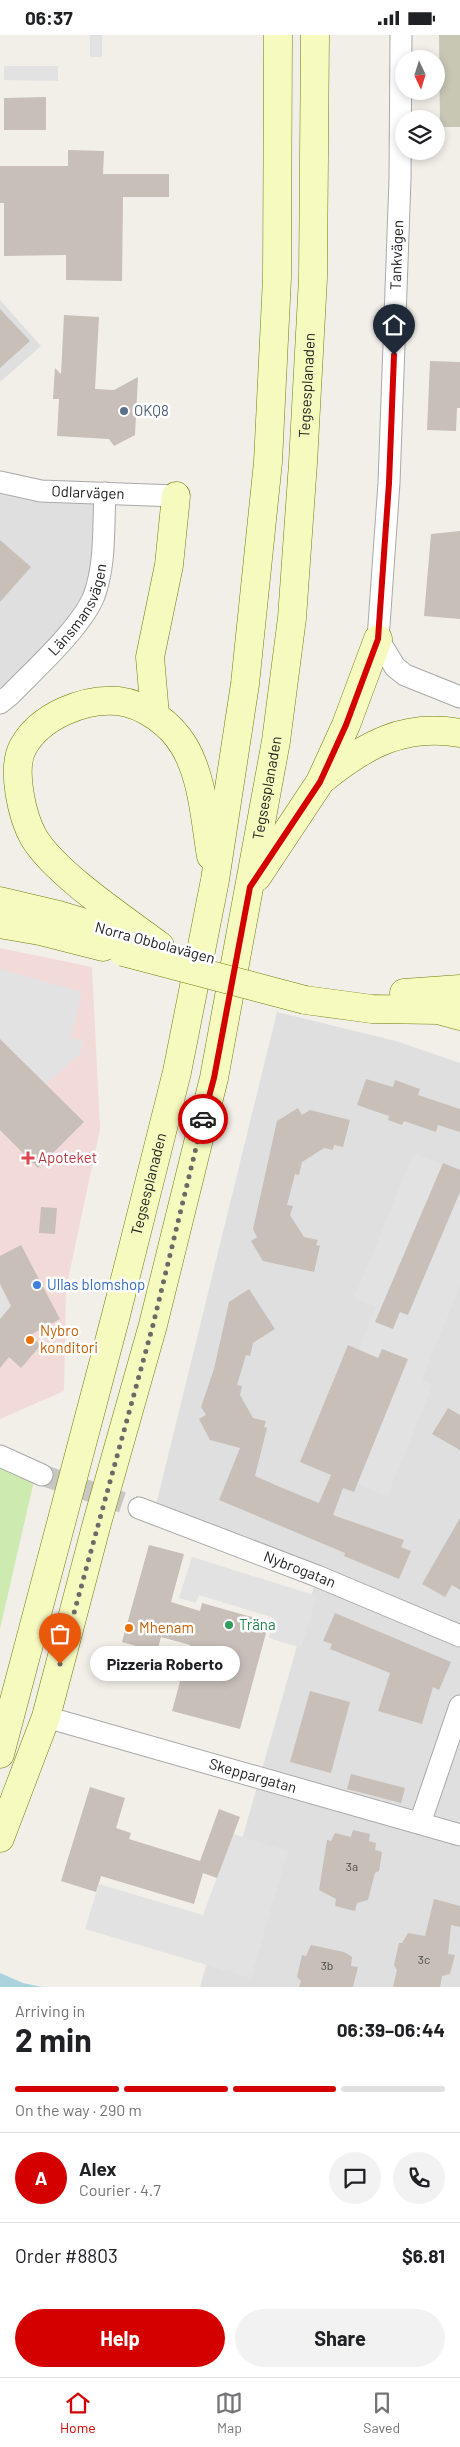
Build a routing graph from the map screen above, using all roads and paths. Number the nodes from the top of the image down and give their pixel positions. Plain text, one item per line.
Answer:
1 (278, 35) edge
2 (315, 35) edge
3 (401, 35) edge
4 (0, 482) edge
5 (105, 493) junction
6 (176, 496) joint
7 (378, 639) junction
8 (460, 697) edge
9 (0, 703) edge
10 (154, 715) junction
11 (460, 733) edge
12 (23, 747) junction
13 (0, 773) edge
14 (320, 782) junction
15 (215, 880) junction
16 (250, 887) junction
17 (0, 901) edge
18 (0, 924) edge
19 (125, 936) junction
20 (460, 989) edge
21 (306, 991) junction
22 (460, 1016) edge
23 (0, 1456) edge
24 (42, 1475) tunnel mouth
25 (139, 1508) tunnel mouth
26 (460, 1636) edge
27 (460, 1706) edge
28 (46, 1717) junction
29 (1, 1745) edge
30 (420, 1823) junction
31 (460, 1835) edge
32 (0, 1838) edge

1 - 15 main road, Tegsesplanaden
2 - 16 main road, Tegsesplanaden
3 - 7 street, Tankvägen
4 - 5 street, Odlarvägen
5 - 6 street, Odlarvägen
5 - 9 street, Länsmansvägen
6 - 10 main road
7 - 8 street
7 - 14 main road
10 - 12 main road
10 - 15 main road
11 - 14 main road
12 - 13 main road
12 - 19 main road
14 - 16 main road
15 - 29 main road, Tegsesplanaden
16 - 28 main road, Tegsesplanaden
17 - 19 main road, Norra Obbolavägen
18 - 19 main road, Norra Obbolavägen
19 - 21 main road, Norra Obbolavägen, bridge
19 - 21 main road, Norra Obbolavägen
20 - 21 main road, Norra Obbolavägen
21 - 22 main road, Norra Obbolavägen
23 - 24 street
25 - 26 street, Nybrogatan
27 - 30 street
28 - 30 street, Skeppargatan
28 - 32 main road, Tegsesplanaden
30 - 31 street, Skeppargatan

